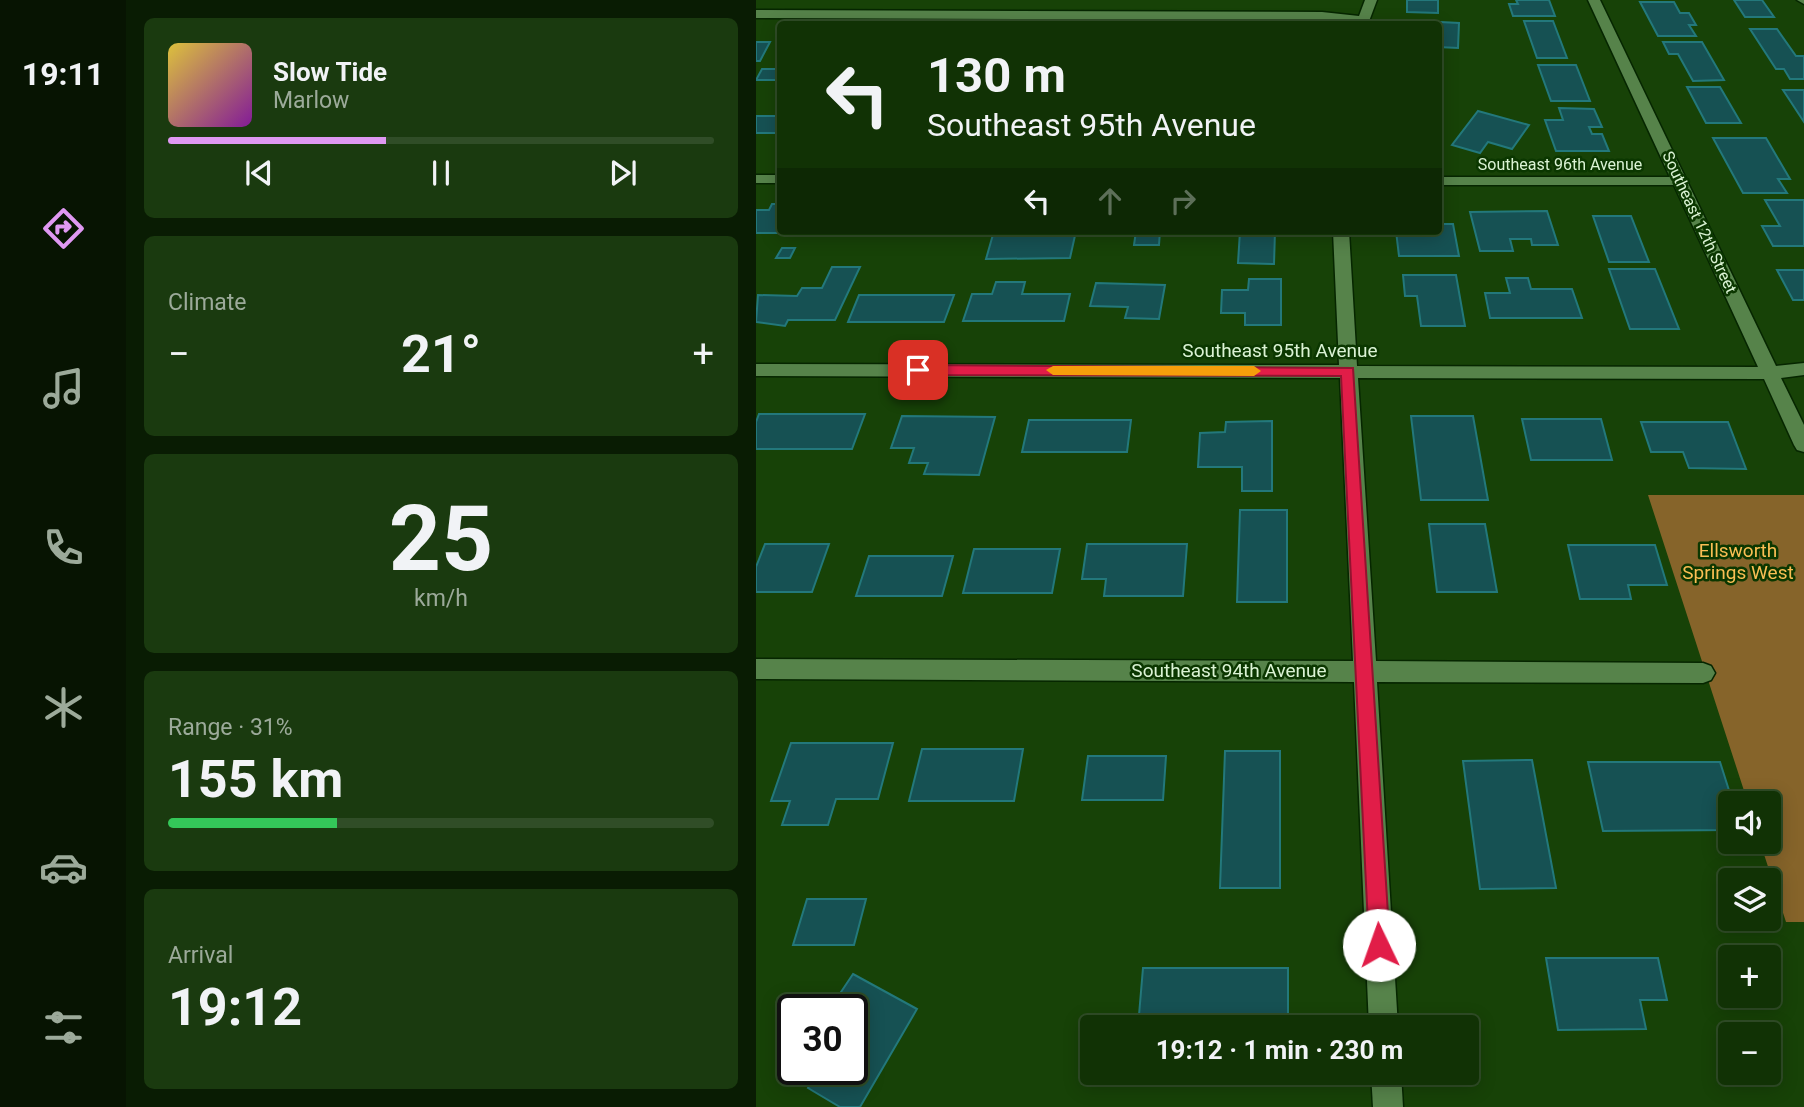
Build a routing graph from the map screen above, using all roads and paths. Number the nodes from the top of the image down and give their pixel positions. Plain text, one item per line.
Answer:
1 (1371, 0) edge
2 (1594, 0) edge
3 (756, 14) edge
4 (1356, 21) edge
5 (1363, 21) edge
6 (756, 179) edge
7 (777, 179) edge
8 (1442, 181) edge
9 (1681, 181) junction
10 (1341, 235) edge
11 (1804, 369) edge
12 (756, 370) edge
13 (1348, 371) junction
14 (1771, 373) junction
15 (1804, 445) edge
16 (756, 669) edge
17 (1364, 670) junction
18 (1703, 673) dead end
19 (1383, 1015) edge
20 (1387, 1085) edge
21 (1388, 1107) edge

1 - 5 street
2 - 9 street, Southeast 12th Street
3 - 4 street
6 - 7 street
8 - 9 street, Southeast 96th Avenue
9 - 14 street, Southeast 12th Street
10 - 13 street
11 - 14 street, Southeast 95th Avenue
12 - 13 street, Southeast 95th Avenue
13 - 14 street, Southeast 95th Avenue
13 - 17 street
14 - 15 street, Southeast 12th Street
16 - 17 street, Southeast 94th Avenue
17 - 18 street, Southeast 94th Avenue
17 - 19 street
20 - 21 street

